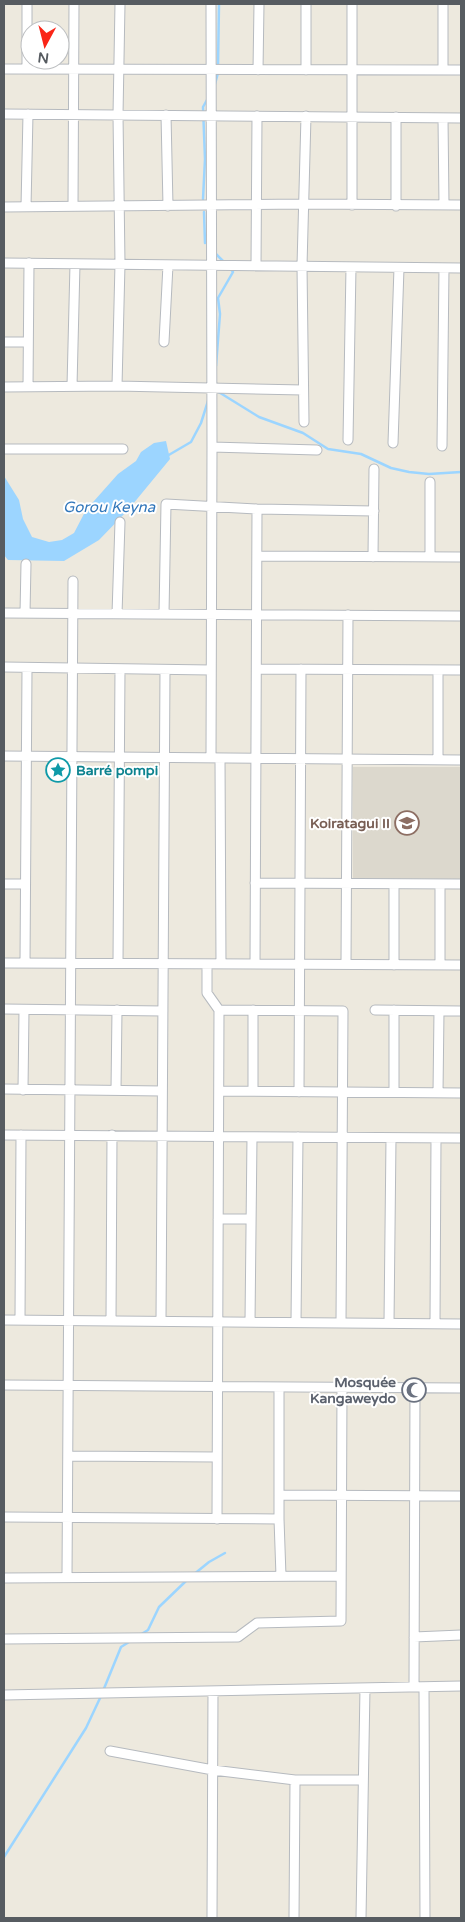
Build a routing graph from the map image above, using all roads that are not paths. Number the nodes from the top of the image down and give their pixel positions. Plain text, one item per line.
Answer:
1 (27, 4) edge
2 (74, 4) edge
3 (120, 4) edge
4 (211, 4) edge
5 (259, 4) edge
6 (306, 4) edge
7 (352, 4) edge
8 (443, 4) edge
9 (27, 20) edge
10 (4, 69) edge
11 (20, 69) edge
12 (70, 69) edge
13 (74, 69) junction
14 (119, 69) junction
15 (212, 69) junction
16 (258, 70) junction
17 (306, 70) junction
18 (352, 70) junction
19 (443, 70) junction
20 (461, 70) edge
21 (4, 114) edge
22 (28, 114) junction
23 (73, 115) junction
24 (118, 115) junction
25 (166, 115) junction
26 (211, 116) junction
27 (257, 116) junction
28 (306, 116) junction
29 (352, 117) junction
30 (396, 117) junction
31 (442, 118) junction
32 (461, 118) edge
33 (303, 204) junction
34 (257, 205) junction
35 (352, 205) junction
36 (461, 205) edge
37 (73, 206) junction
38 (119, 206) junction
39 (168, 206) junction
40 (210, 206) junction
41 (396, 206) junction
42 (444, 206) junction
43 (4, 207) edge
44 (26, 207) junction
45 (4, 263) edge
46 (29, 263) junction
47 (75, 264) junction
48 (120, 264) junction
49 (168, 265) junction
50 (211, 265) junction
51 (256, 266) junction
52 (302, 266) junction
53 (351, 267) junction
54 (399, 268) junction
55 (444, 268) junction
56 (461, 268) edge
57 (4, 342) edge
58 (27, 342) junction
59 (164, 342) dead end
60 (72, 386) junction
61 (117, 386) junction
62 (4, 387) edge
63 (28, 387) junction
64 (212, 388) junction
65 (303, 390) junction
66 (304, 422) dead end
67 (348, 440) dead end
68 (392, 443) dead end
69 (442, 446) dead end
70 (212, 447) junction
71 (4, 449) edge
72 (123, 449) dead end
73 (317, 450) dead end
74 (374, 469) dead end
75 (430, 482) dead end
76 (211, 506) junction
77 (258, 509) junction
78 (374, 511) junction
79 (120, 522) dead end
80 (257, 556) junction
81 (372, 557) junction
82 (430, 557) junction
83 (461, 557) edge
84 (26, 564) dead end
85 (73, 581) dead end
86 (4, 613) edge
87 (25, 613) junction
88 (73, 614) junction
89 (118, 614) junction
90 (164, 614) junction
91 (211, 614) junction
92 (257, 615) junction
93 (348, 615) junction
94 (461, 616) edge
95 (4, 667) edge
96 (27, 669) junction
97 (72, 669) junction
98 (120, 669) junction
99 (256, 669) junction
100 (301, 669) junction
101 (165, 670) junction
102 (211, 670) junction
103 (348, 670) junction
104 (438, 670) junction
105 (461, 670) edge
106 (4, 756) edge
107 (26, 757) junction
108 (72, 757) junction
109 (119, 758) junction
110 (164, 758) junction
111 (215, 758) junction
112 (256, 758) junction
113 (301, 759) junction
114 (347, 759) junction
115 (438, 760) junction
116 (461, 760) edge
117 (255, 883) junction
118 (300, 883) junction
119 (4, 884) edge
120 (25, 884) junction
121 (346, 884) junction
122 (394, 884) junction
123 (440, 884) junction
124 (461, 884) edge
125 (4, 963) edge
126 (25, 963) junction
127 (71, 963) junction
128 (118, 963) junction
129 (163, 964) junction
130 (207, 964) junction
131 (221, 964) junction
132 (255, 964) junction
133 (300, 964) junction
134 (346, 964) junction
135 (394, 965) junction
136 (440, 965) junction
137 (461, 965) edge
138 (4, 1010) edge
139 (24, 1010) junction
140 (70, 1010) junction
141 (116, 1010) junction
142 (219, 1010) junction
143 (253, 1010) junction
144 (375, 1010) dead end
145 (394, 1010) junction
146 (163, 1011) junction
147 (299, 1011) junction
148 (439, 1011) junction
149 (461, 1011) edge
150 (4, 1089) edge
151 (23, 1090) junction
152 (70, 1090) junction
153 (116, 1090) junction
154 (162, 1090) junction
155 (219, 1091) junction
156 (253, 1091) junction
157 (299, 1092) junction
158 (343, 1092) junction
159 (394, 1092) junction
160 (438, 1093) junction
161 (461, 1093) edge
162 (4, 1135) edge
163 (21, 1135) junction
164 (70, 1135) junction
165 (112, 1136) junction
166 (162, 1136) junction
167 (219, 1136) junction
168 (252, 1137) junction
169 (298, 1137) junction
170 (343, 1137) junction
171 (390, 1138) junction
172 (436, 1138) junction
173 (461, 1138) edge
174 (218, 1219) junction
175 (251, 1219) junction
176 (4, 1320) edge
177 (20, 1320) junction
178 (68, 1320) junction
179 (110, 1321) junction
180 (161, 1321) junction
181 (218, 1322) junction
182 (250, 1322) junction
183 (296, 1322) junction
184 (342, 1323) junction
185 (389, 1323) junction
186 (435, 1323) junction
187 (461, 1324) edge
188 (4, 1385) edge
189 (68, 1386) junction
190 (218, 1387) junction
191 (280, 1387) junction
192 (342, 1388) junction
193 (415, 1388) junction
194 (461, 1388) edge
195 (68, 1456) junction
196 (217, 1457) junction
197 (279, 1495) junction
198 (342, 1495) junction
199 (414, 1495) junction
200 (461, 1496) edge
201 (4, 1517) edge
202 (67, 1518) junction
203 (217, 1519) junction
204 (279, 1519) junction
205 (281, 1576) junction
206 (341, 1576) junction
207 (67, 1577) junction
208 (4, 1578) edge
209 (461, 1634) edge
210 (414, 1637) junction
211 (4, 1639) edge
212 (461, 1686) edge
213 (414, 1687) junction
214 (424, 1687) junction
215 (365, 1688) junction
216 (212, 1691) junction
217 (4, 1695) edge
218 (110, 1751) dead end
219 (213, 1770) junction
220 (295, 1780) junction
221 (363, 1780) junction
222 (212, 1918) edge
223 (294, 1918) edge
224 (361, 1918) edge
225 (425, 1918) edge

1 - 9 street
2 - 13 street
3 - 14 street
4 - 15 street
5 - 16 street
6 - 17 street
7 - 18 street
8 - 19 street
10 - 11 street
12 - 13 street
13 - 14 street
13 - 23 street
14 - 15 street
14 - 24 street
15 - 16 street
15 - 26 street
16 - 17 street
17 - 18 street
18 - 19 street
18 - 29 street
19 - 20 street
21 - 22 street
22 - 23 street
22 - 44 street
23 - 24 street
23 - 37 street
24 - 25 street
24 - 38 street
25 - 26 street
25 - 39 street
26 - 27 street
26 - 40 street
27 - 28 street
27 - 34 street
28 - 29 street
28 - 33 street
29 - 30 street
29 - 35 street
30 - 31 street
30 - 41 street
31 - 32 street
31 - 42 street
33 - 34 street
33 - 35 street
33 - 52 street
34 - 40 street
34 - 51 street
35 - 41 street
36 - 42 street
37 - 38 street
37 - 44 street
38 - 39 street
38 - 48 street
39 - 40 street
40 - 50 street
41 - 42 street
43 - 44 street
45 - 46 street
46 - 47 street
46 - 58 street
47 - 48 street
47 - 60 street
48 - 49 street
48 - 61 street
49 - 50 street
49 - 59 street
50 - 51 street
50 - 64 street
51 - 52 street
52 - 53 street
52 - 65 street
53 - 54 street
53 - 67 street
54 - 55 street
54 - 68 street
55 - 56 street
55 - 69 street
57 - 58 street
58 - 63 street
60 - 61 street
60 - 63 street
61 - 64 street
62 - 63 street
64 - 65 street
64 - 70 street
65 - 66 street
70 - 73 street
70 - 76 street
71 - 72 street
74 - 78 street
75 - 82 street
76 - 77 street
76 - 90 street
76 - 91 street
77 - 78 street
77 - 80 street
78 - 81 street
79 - 89 street
80 - 81 street
80 - 92 street
81 - 82 street
82 - 83 street
84 - 87 street
85 - 88 street
86 - 87 street
87 - 88 street
88 - 89 street
88 - 97 street
89 - 90 street
90 - 91 street
91 - 92 street
91 - 102 street
92 - 93 street
92 - 99 street
93 - 94 street
93 - 103 street
95 - 96 street
96 - 97 street
96 - 107 street
97 - 98 street
97 - 108 street
98 - 101 street
98 - 109 street
99 - 100 street
99 - 112 street
100 - 103 street
100 - 113 street
101 - 102 street
101 - 110 street
102 - 111 street
103 - 104 street
103 - 114 street
104 - 105 street
104 - 115 street
106 - 107 street
107 - 108 street
107 - 120 street
108 - 109 street
108 - 127 street
109 - 110 street
109 - 128 street
110 - 111 street
110 - 129 street
111 - 112 street
111 - 131 street
112 - 113 street
112 - 117 street
113 - 114 street
113 - 118 street
114 - 115 street
114 - 121 street
115 - 116 street
117 - 118 street
117 - 132 street
118 - 121 street
118 - 133 street
119 - 120 street
120 - 126 street
121 - 122 street
121 - 134 street
122 - 123 street
122 - 135 street
123 - 124 street
123 - 136 street
125 - 126 street
126 - 127 street
127 - 128 street
127 - 140 street
128 - 129 street
129 - 130 street
129 - 146 street
130 - 131 street
130 - 142 street
131 - 132 street
132 - 133 street
133 - 134 street
133 - 147 street
134 - 135 street
135 - 136 street
136 - 137 street
138 - 139 street
139 - 140 street
139 - 151 street
140 - 141 street
140 - 152 street
141 - 146 street
141 - 153 street
142 - 143 street
142 - 155 street
143 - 147 street
143 - 156 street
144 - 145 street
145 - 148 street
145 - 159 street
146 - 154 street
147 - 157 street
147 - 158 street
148 - 149 street
148 - 160 street
150 - 151 street
151 - 152 street
152 - 153 street
152 - 164 street
153 - 154 street
154 - 166 street
155 - 156 street
155 - 167 street
156 - 157 street
157 - 158 street
158 - 159 street
158 - 170 street
159 - 160 street
160 - 161 street
162 - 163 street
163 - 164 street
163 - 177 street
164 - 165 street
164 - 178 street
165 - 166 street
165 - 179 street
166 - 167 street
166 - 180 street
167 - 168 street
167 - 174 street
168 - 169 street
168 - 175 street
169 - 170 street
169 - 183 street
170 - 171 street
170 - 184 street
171 - 172 street
171 - 185 street
172 - 173 street
172 - 186 street
174 - 175 street
174 - 181 street
175 - 182 street
176 - 177 street
177 - 178 street
178 - 179 street
178 - 189 street
179 - 180 street
180 - 181 street
181 - 182 street
181 - 190 street
182 - 183 street
183 - 184 street
184 - 185 street
185 - 186 street
186 - 187 street
188 - 189 street
189 - 190 street
189 - 195 street
190 - 191 street
190 - 196 street
191 - 192 street
191 - 197 street
192 - 193 street
192 - 198 street
193 - 194 street
193 - 199 street
195 - 196 street
195 - 202 street
196 - 203 street
197 - 198 street
197 - 204 street
198 - 199 street
198 - 206 street
199 - 200 street
199 - 210 street
201 - 202 street
202 - 203 street
202 - 207 street
203 - 204 street
204 - 205 street
205 - 206 street
205 - 207 street
206 - 211 street
207 - 208 street
209 - 210 street
210 - 213 street
212 - 214 street
213 - 214 street
213 - 215 street
214 - 225 street
215 - 216 street
215 - 221 street
216 - 217 street
216 - 219 street
218 - 219 street
219 - 220 street
219 - 222 street
220 - 221 street
220 - 223 street
221 - 224 street

